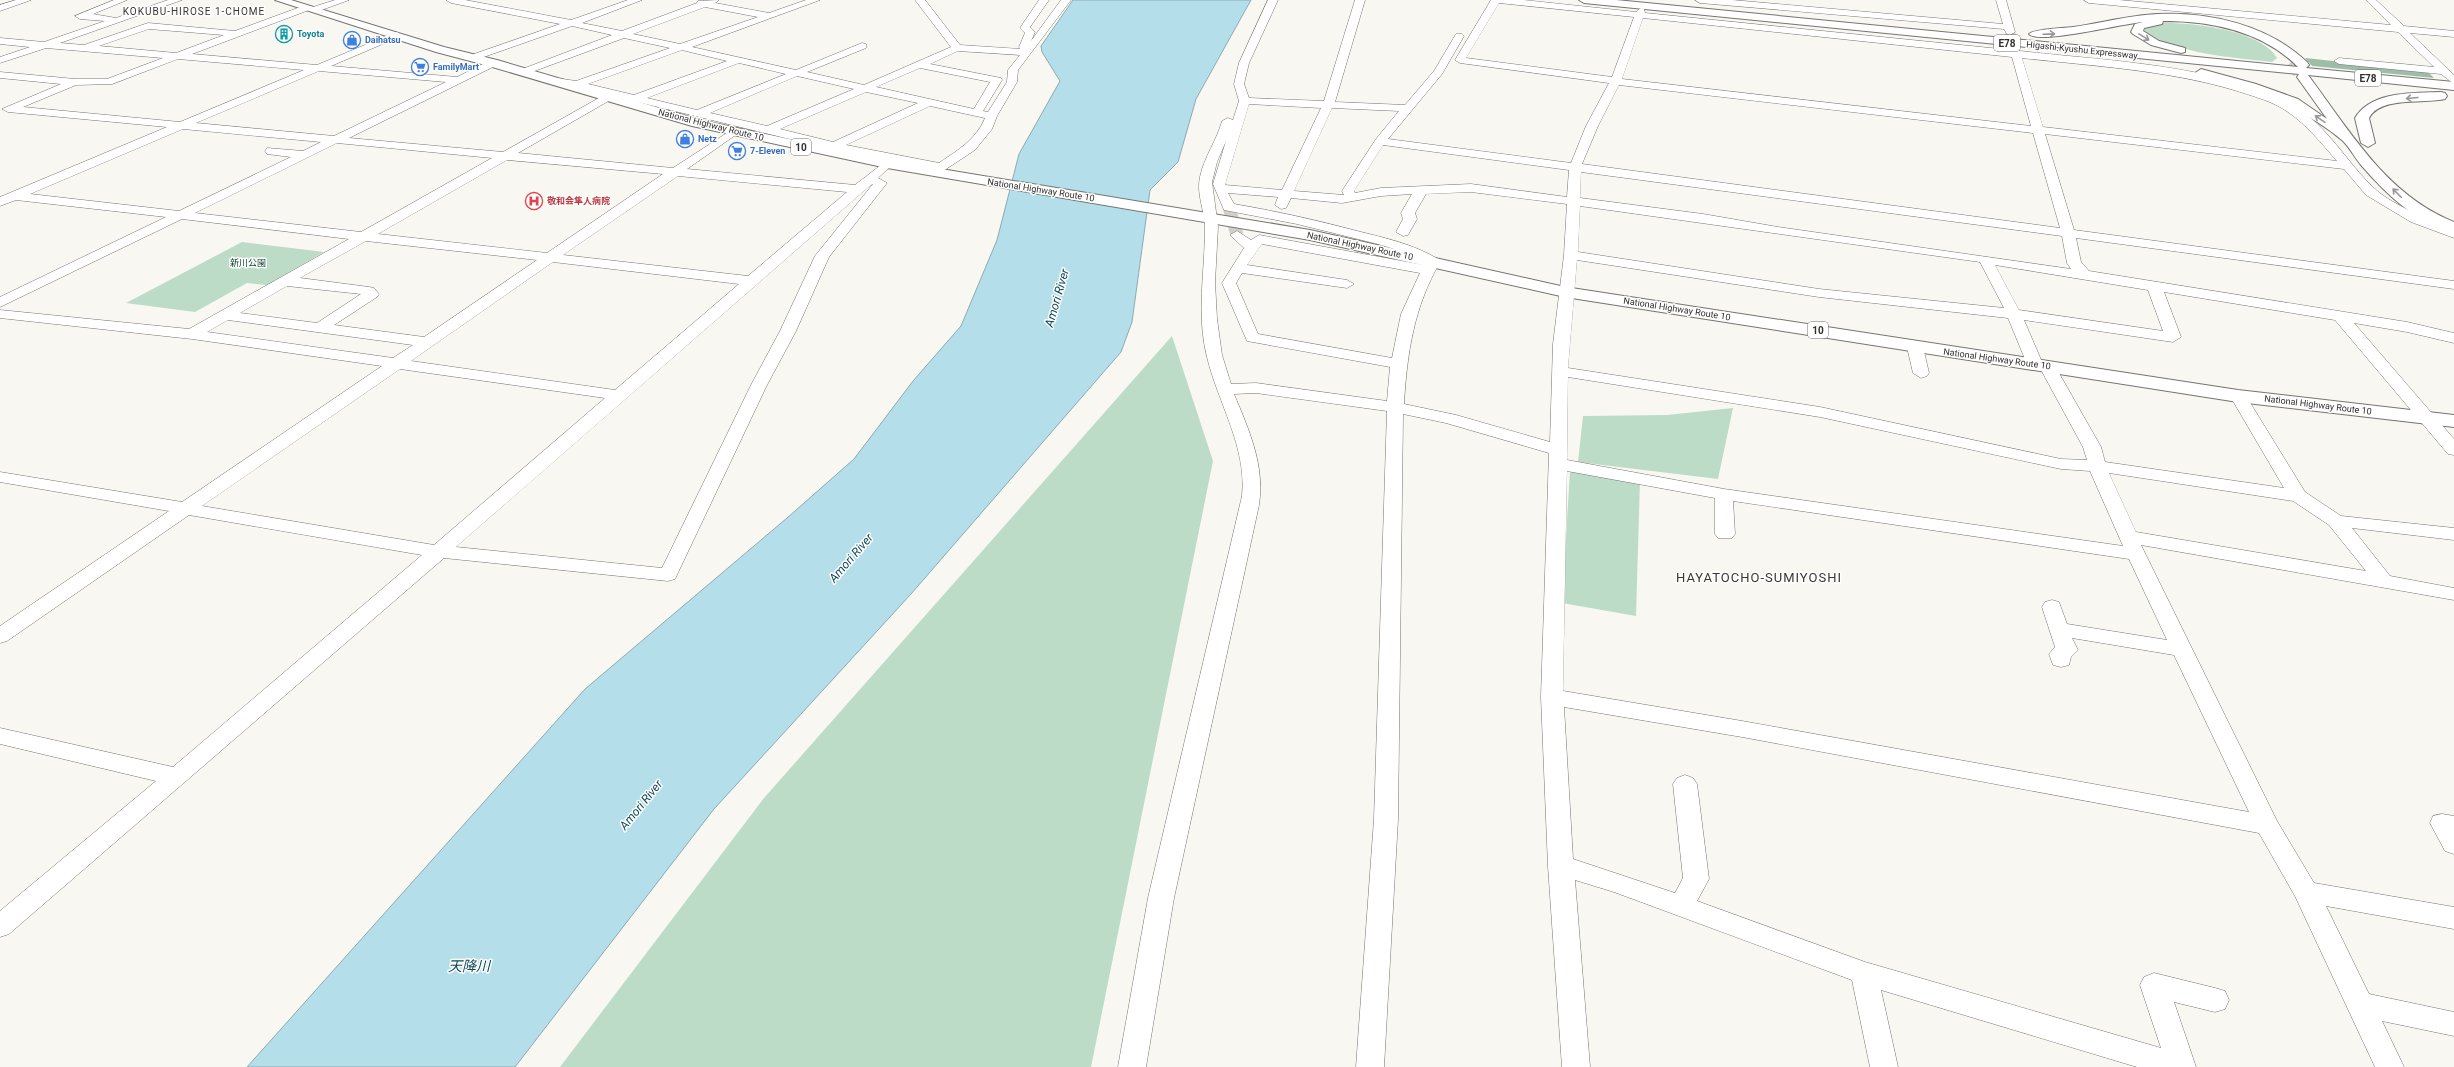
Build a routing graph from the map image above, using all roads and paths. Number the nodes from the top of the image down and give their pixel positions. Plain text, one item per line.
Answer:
1 (26, 0) edge
2 (122, 0) edge
3 (173, 0) edge
4 (280, 0) edge
5 (344, 0) edge
6 (452, 0) edge
7 (637, 0) edge
8 (684, 0) edge
9 (714, 0) edge
10 (813, 0) edge
11 (920, 0) edge
12 (1044, 0) edge
13 (1066, 0) edge
14 (1282, 0) edge
15 (1360, 0) edge
16 (1496, 0) edge
17 (1584, 0) edge
18 (1700, 0) edge
19 (2001, 0) edge
20 (2089, 0) edge
21 (2371, 0) edge
22 (1272, 2) edge
23 (1605, 2) junction
24 (705, 4) junction
25 (0, 8) edge
26 (309, 9) junction
27 (1640, 13) junction
28 (1710, 13) junction
29 (771, 16) junction
30 (119, 19) junction
31 (571, 23) junction
32 (1466, 26) dead end
33 (2401, 29) junction
34 (237, 33) junction
35 (1903, 33) junction
36 (2454, 34) edge
37 (396, 35) junction
38 (622, 35) junction
39 (0, 41) edge
40 (43, 45) junction
41 (862, 46) dead end
42 (680, 48) junction
43 (957, 48) junction
44 (82, 49) junction
45 (1028, 52) junction
46 (2016, 52) junction
47 (177, 56) junction
48 (0, 60) edge
49 (738, 60) junction
50 (2339, 61) dead end
51 (493, 64) junction
52 (920, 65) junction
53 (316, 68) junction
54 (529, 70) junction
55 (2302, 70) junction
56 (2444, 71) junction
57 (2356, 72) junction
58 (792, 73) junction
59 (0, 75) edge
60 (460, 80) junction
61 (1616, 81) junction
62 (2454, 81) edge
63 (75, 82) junction
64 (2430, 82) junction
65 (577, 84) junction
66 (1239, 84) junction
67 (861, 89) junction
68 (2453, 93) edge
69 (608, 97) junction
70 (638, 97) junction
71 (1245, 101) junction
72 (927, 103) junction
73 (1328, 105) junction
74 (1408, 108) junction
75 (660, 110) junction
76 (703, 113) junction
77 (976, 114) junction
78 (991, 116) junction
79 (182, 125) junction
80 (2037, 129) junction
81 (769, 130) junction
82 (733, 132) junction
83 (338, 139) junction
84 (1380, 141) junction
85 (2351, 141) junction
86 (2368, 143) junction
87 (836, 146) junction
88 (271, 151) dead end
89 (305, 155) junction
90 (505, 155) junction
91 (887, 164) junction
92 (2347, 166) junction
93 (1575, 167) junction
94 (1224, 170) junction
95 (678, 171) junction
96 (941, 171) junction
97 (1206, 182) junction
98 (864, 184) junction
99 (1219, 188) junction
100 (1422, 189) junction
101 (15, 196) junction
102 (1284, 196) junction
103 (1352, 198) junction
104 (0, 202) edge
105 (1574, 203) junction
106 (182, 215) junction
107 (1277, 215) junction
108 (1211, 218) junction
109 (2454, 222) edge
110 (2454, 227) edge
111 (1403, 232) dead end
112 (2068, 232) junction
113 (2454, 234) edge
114 (1237, 235) tunnel mouth
115 (363, 236) junction
116 (1251, 247) junction
117 (1571, 255) junction
118 (551, 258) junction
119 (1985, 259) junction
120 (1431, 266) junction
121 (1237, 268) junction
122 (2084, 275) junction
123 (285, 281) junction
124 (751, 281) junction
125 (1208, 283) junction
126 (1229, 283) junction
127 (1347, 284) dead end
128 (2454, 285) edge
129 (2155, 288) junction
130 (1565, 292) junction
131 (0, 303) edge
132 (0, 314) edge
133 (2014, 314) junction
134 (225, 315) junction
135 (2340, 316) junction
136 (319, 328) junction
137 (192, 334) junction
138 (2454, 338) edge
139 (427, 342) junction
140 (1916, 347) junction
141 (397, 363) junction
142 (1398, 364) junction
143 (2041, 365) junction
144 (1560, 371) junction
145 (1921, 373) dead end
146 (1224, 389) junction
147 (618, 395) junction
148 (2238, 396) junction
149 (1395, 407) junction
150 (2426, 418) junction
151 (2454, 421) edge
152 (2454, 450) edge
153 (1558, 457) junction
154 (2097, 466) junction
155 (0, 477) edge
156 (1724, 494) junction
157 (2298, 496) junction
158 (187, 509) junction
159 (2336, 521) junction
160 (1725, 534) dead end
161 (2454, 534) edge
162 (2133, 546) junction
163 (436, 551) junction
164 (2383, 580) junction
165 (2454, 594) edge
166 (2052, 607) dead end
167 (2058, 629) junction
168 (0, 636) edge
169 (2182, 649) junction
170 (2061, 660) dead end
171 (1552, 697) junction
172 (0, 736) edge
173 (177, 777) junction
174 (1685, 784) dead end
175 (2267, 825) junction
176 (2454, 825) edge
177 (2454, 844) edge
178 (1561, 866) junction
179 (2306, 892) junction
180 (1681, 906) junction
181 (2454, 918) edge
182 (0, 926) edge
183 (1864, 973) junction
184 (2215, 1000) dead end
185 (2360, 1004) junction
186 (2454, 1024) edge
187 (1132, 1067) edge
188 (1370, 1067) edge
189 (1576, 1067) edge
190 (1884, 1067) edge
191 (2181, 1067) edge
192 (2390, 1067) edge

1 - 25 street
2 - 30 street
3 - 30 street
4 - 26 highway, National Highway Route 10 / 10
5 - 26 street
6 - 31 street
7 - 31 street
8 - 24 street
9 - 24 street
10 - 29 street
11 - 43 street
12 - 45 street
13 - 45 street
14 - 22 street
15 - 73 street
16 - 27 street
16 - 61 street
17 - 23 highway, Higashi-Kyushu Expressway / E78
18 - 19 street
20 - 33 street
21 - 33 street
22 - 66 street
23 - 28 highway, Higashi-Kyushu Expressway / E78
23 -> 55 highway
24 - 29 street
24 - 38 street
26 - 34 street
26 - 37 highway, National Highway Route 10 / 10
27 - 46 street
27 - 61 street
28 - 35 highway, Higashi-Kyushu Expressway / E78
28 - 55 highway, Higashi-Kyushu Expressway / E78
29 - 42 street
30 - 40 street
31 - 38 street
31 - 54 street
32 - 74 street
33 - 36 street
33 - 56 street
34 - 44 street
34 - 47 street
35 - 55 highway, Higashi-Kyushu Expressway / E78
85 -> 35 highway
37 - 51 highway, National Highway Route 10 / 10
37 - 53 street
38 - 42 street
38 - 54 street
39 - 40 street
40 - 44 street
40 - 48 street
41 - 58 street
42 - 49 street
42 - 65 street
43 - 45 street
43 - 52 street
44 - 47 street
45 - 78 street
46 - 80 street
46 - 92 street
47 - 53 street
47 - 63 street
49 - 58 street
49 - 70 street
50 - 56 street
51 - 60 street
51 - 69 highway, National Highway Route 10 / 10
52 - 67 street
52 - 77 street
53 - 60 street
53 - 79 street
54 - 65 street
55 - 57 highway, Higashi-Kyushu Expressway / E78
55 -> 57 highway
55 - 64 highway, Higashi-Kyushu Expressway / E78
55 - 85 highway
55 - 86 highway
56 - 62 street
57 - 64 highway, Higashi-Kyushu Expressway / E78
58 - 67 street
58 - 76 street
59 - 63 street
60 - 83 street
61 - 80 street
61 - 93 street
62 - 64 highway, Higashi-Kyushu Expressway / E78
63 - 79 street
64 - 68 highway, Higashi-Kyushu Expressway / E78
65 - 70 street
66 - 71 street
66 - 97 street
67 - 72 street
67 - 81 street
68 -> 86 highway
69 - 75 highway, National Highway Route 10 / 10
69 - 90 street
70 - 75 street
70 - 76 street
71 - 73 street
71 - 94 street
72 - 77 street
72 - 87 street
73 - 74 street
73 - 102 street
74 - 84 street
75 - 76 street
75 - 82 highway, National Highway Route 10 / 10
76 - 81 street
77 - 78 street
78 - 96 street
79 - 83 street
79 - 101 street
80 - 92 street
80 - 112 street
81 - 87 street
82 - 91 highway, National Highway Route 10 / 10
82 - 95 street
83 - 89 street
83 - 90 street
84 - 93 street
84 - 103 street
110 -> 85 highway
86 - 109 highway
87 - 96 street
88 - 89 street
89 - 106 street
90 - 95 street
90 - 115 street
91 - 96 highway, National Highway Route 10 / 10
91 - 98 street
92 - 113 street
93 - 105 street
93 - 112 street
94 - 97 street
94 - 99 street
95 - 98 street
95 - 118 street
96 - 108 highway, National Highway Route 10 / 10
97 - 108 street
98 - 124 street
98 - 163 street
99 - 102 street
99 - 107 street
100 - 103 street
100 - 105 street
100 - 111 street
101 - 104 street
101 - 106 street
102 - 103 street
102 - 107 street
105 - 117 street
105 - 119 street
106 - 115 street
106 - 131 street
107 - 120 street
108 - 120 highway, National Highway Route 10 / 10
108 - 125 street
112 - 122 street
112 - 128 street
114 - 116 street
115 - 118 street
115 - 123 street
116 - 120 street
116 - 121 street
117 - 130 street
117 - 133 street
118 - 124 street
118 - 139 street
119 - 122 street
119 - 133 street
120 - 130 highway, National Highway Route 10 / 10
120 - 142 street
121 - 126 street
121 - 127 street
122 - 129 street
123 - 134 street
123 - 136 street
124 - 147 street
125 - 126 street
125 - 146 street
126 - 142 street
129 - 133 street
129 - 135 street
130 - 140 highway, National Highway Route 10 / 10
130 - 144 street
132 - 137 street
133 - 143 street
134 - 136 street
134 - 137 street
135 - 138 street
135 - 150 street
136 - 139 street
137 - 141 street
139 - 141 street
140 - 143 highway, National Highway Route 10 / 10
140 - 145 street
141 - 147 street
141 - 158 street
142 - 149 street
143 - 148 highway, National Highway Route 10 / 10
143 - 154 street
144 - 153 street
144 - 154 street
146 - 149 street
146 - 187 street
147 - 163 street
148 - 150 highway, National Highway Route 10 / 10
148 - 157 street
149 - 153 street
149 - 188 street
150 - 151 highway, National Highway Route 10 / 10
150 - 152 street
153 - 156 street
153 - 171 street
154 - 157 street
154 - 162 street
155 - 158 street
156 - 160 street
156 - 162 street
157 - 159 street
158 - 163 street
158 - 168 street
159 - 161 street
159 - 164 street
162 - 164 street
162 - 169 street
163 - 173 street
164 - 165 street
166 - 167 street
167 - 169 street
167 - 170 street
169 - 175 street
171 - 175 street
171 - 178 street
172 - 173 street
173 - 182 street
174 - 180 street
175 - 179 street
176 - 177 street
178 - 180 street
178 - 189 street
179 - 181 street
179 - 185 street
180 - 183 street
183 - 190 street
183 - 191 street
184 - 191 street
185 - 186 street
185 - 192 street

